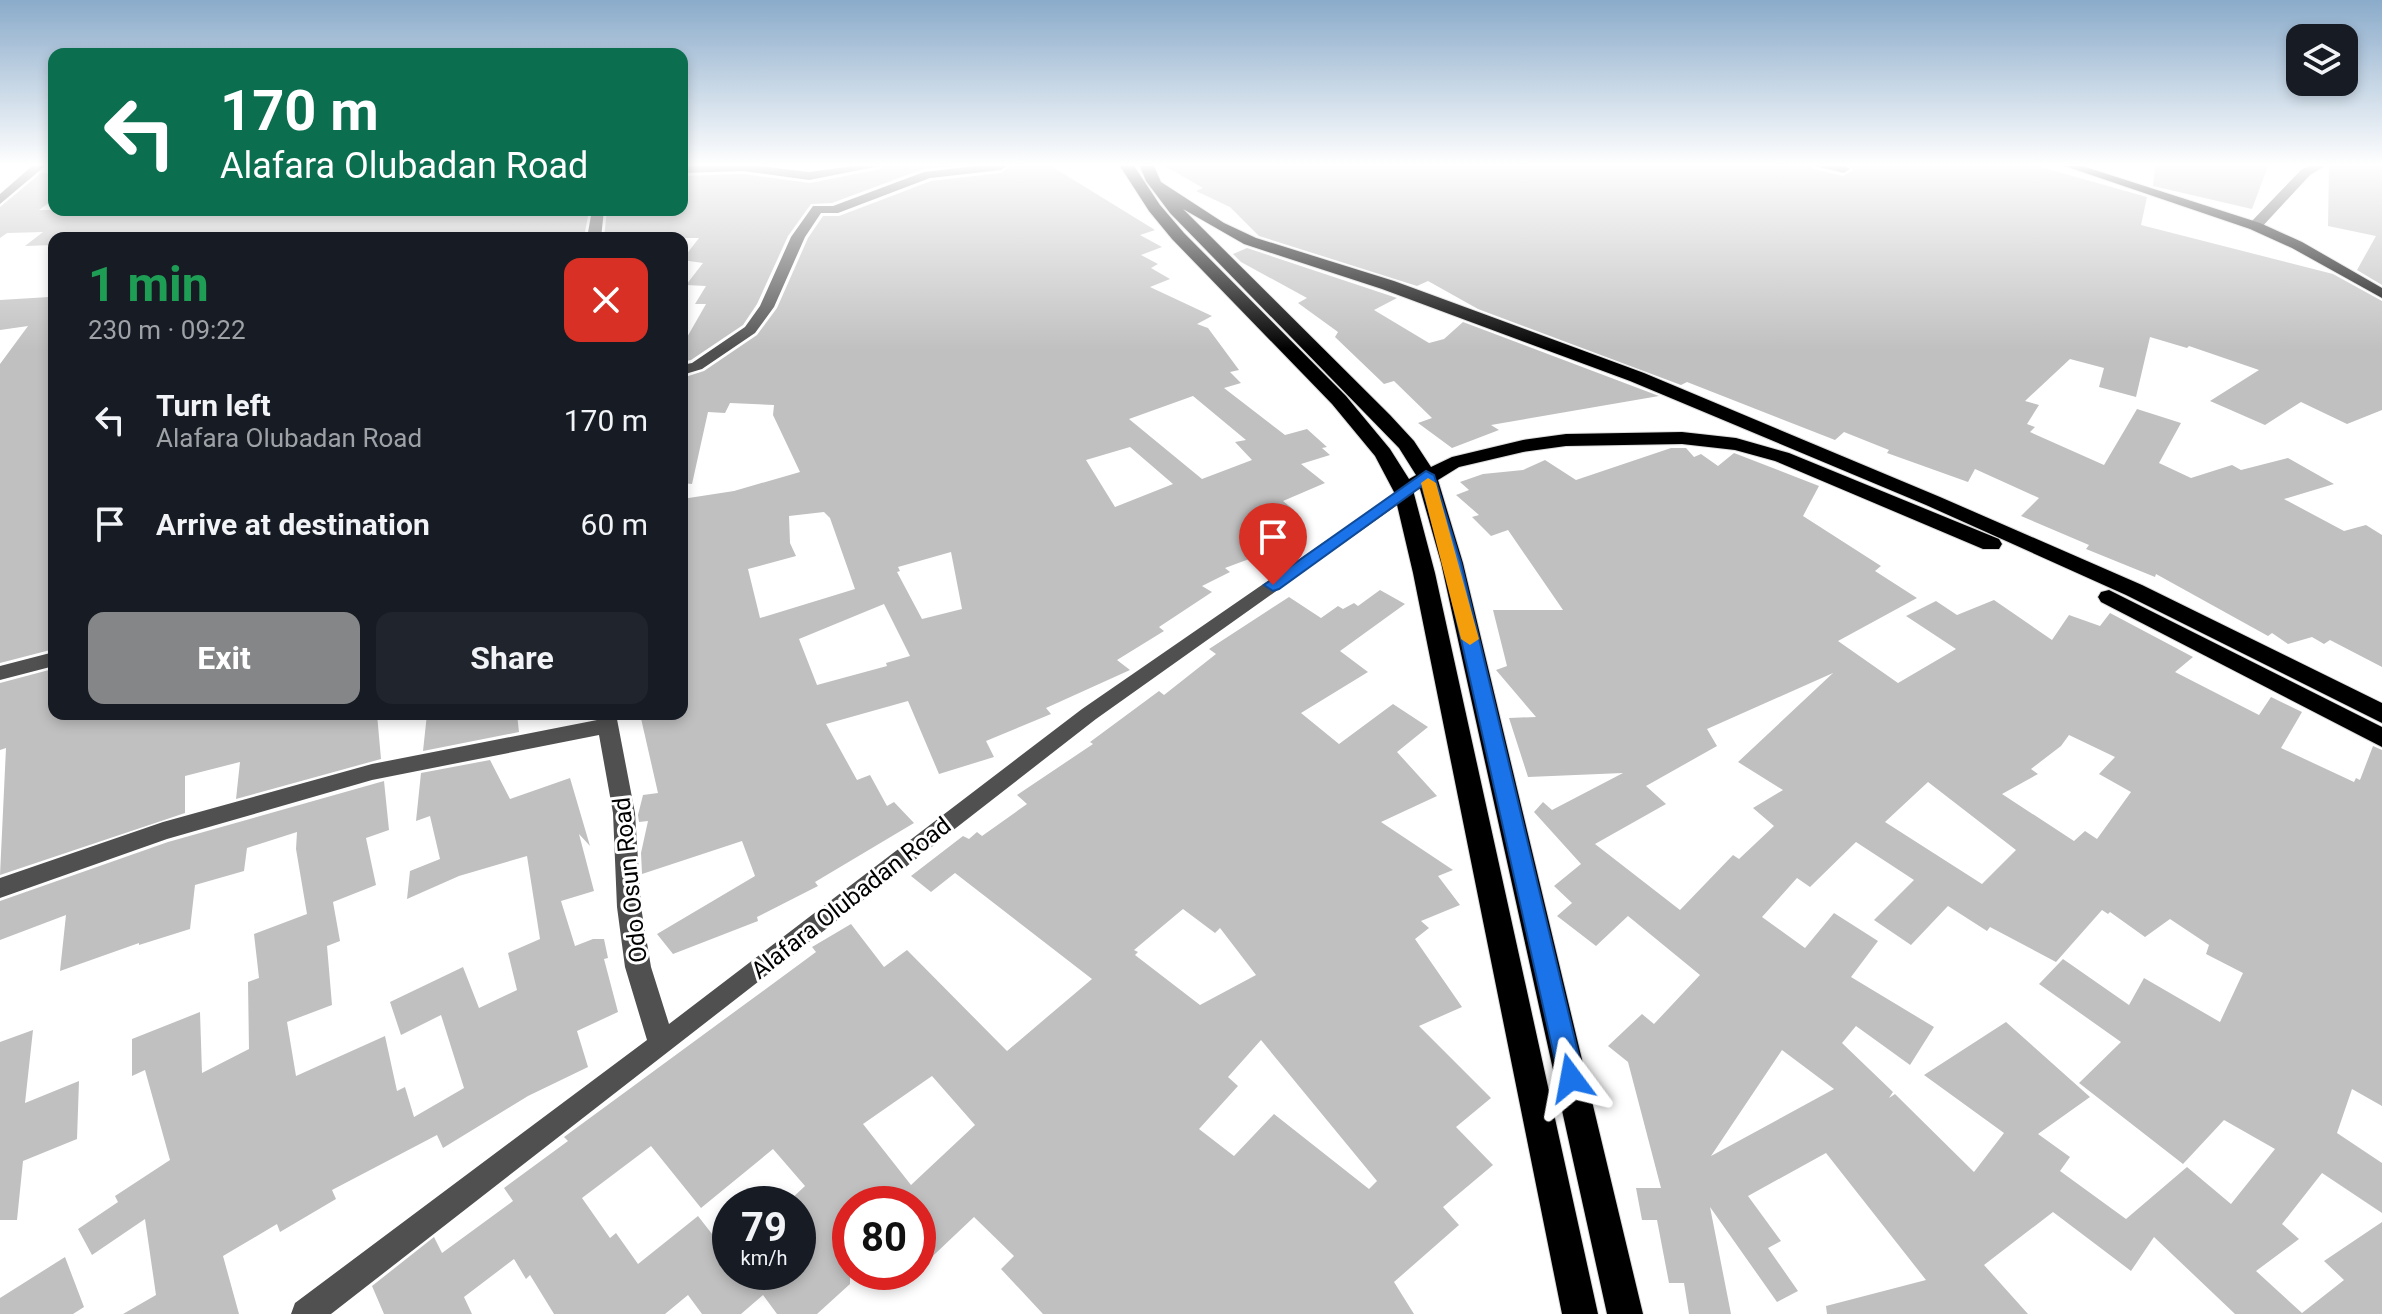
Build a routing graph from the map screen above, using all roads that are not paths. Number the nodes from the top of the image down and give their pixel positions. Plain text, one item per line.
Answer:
1 (805, 227) edge
2 (1173, 227) edge
3 (1192, 227) edge
4 (1222, 227) edge
5 (2258, 227) edge
6 (2382, 294) edge
7 (688, 368) edge
8 (1415, 484) junction
9 (1983, 532) junction
10 (48, 661) edge
11 (0, 673) edge
12 (2382, 714) edge
13 (608, 720) edge
14 (2382, 738) edge
15 (0, 888) edge
16 (1531, 901) junction
17 (1493, 904) junction
18 (662, 1044) junction
19 (306, 1314) edge
20 (1580, 1314) edge
21 (1625, 1314) edge

1 - 7 street
2 - 8 highway
3 - 8 highway
4 - 9 highway
5 - 6 main road
8 - 9 highway
8 - 16 highway
8 - 17 highway
8 - 18 street, Alafara Olubadan Road
9 - 12 highway
9 - 14 highway
10 - 11 street
13 - 15 street
13 - 18 street, Odo Osun Road
16 - 17 highway
16 - 21 highway
17 - 20 highway
18 - 19 street, Alafara Olubadan Road

